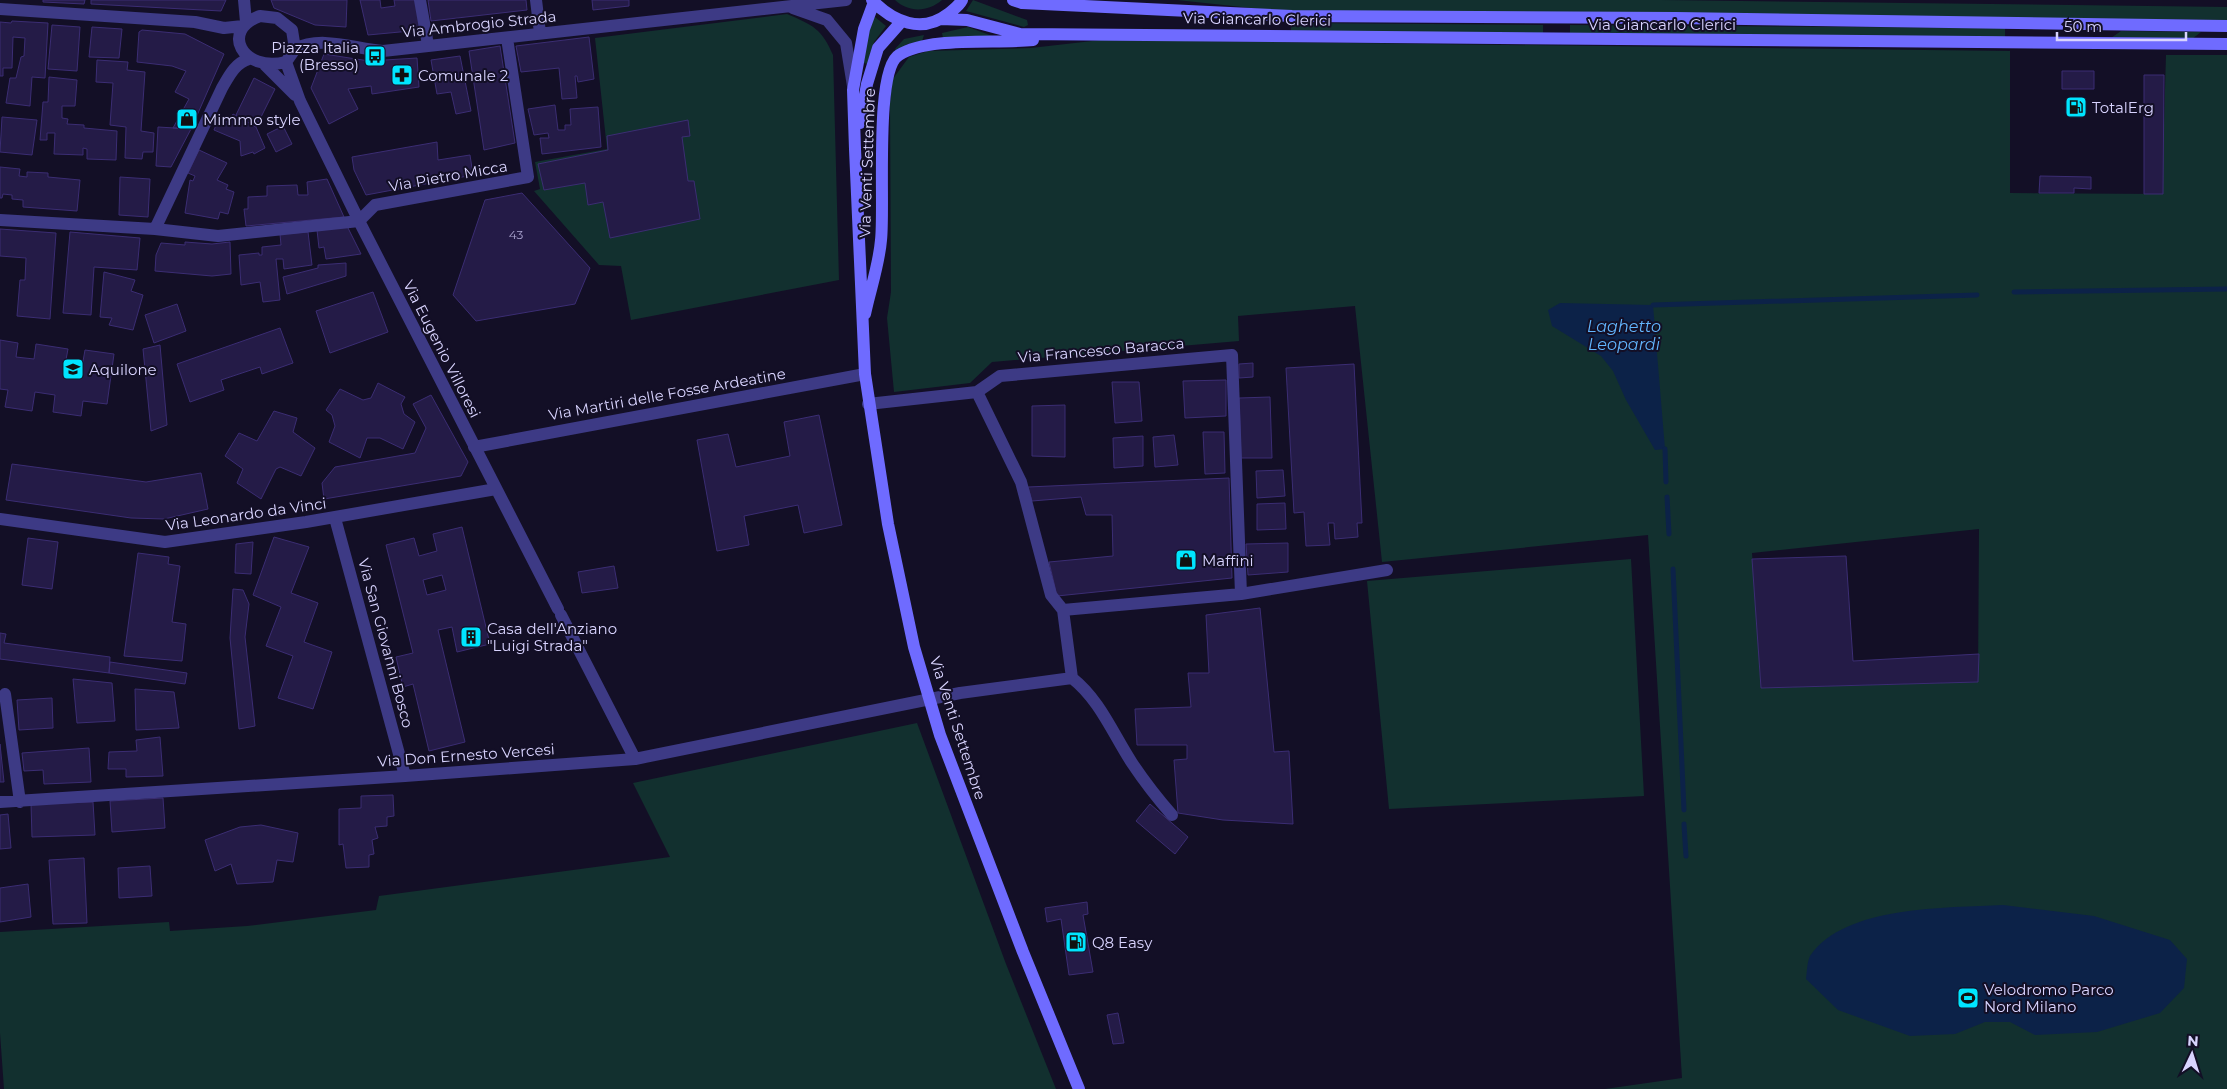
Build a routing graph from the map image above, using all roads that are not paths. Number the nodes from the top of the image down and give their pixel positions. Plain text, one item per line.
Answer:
1 (244, 0) edge
2 (420, 0) edge
3 (536, 0) edge
4 (846, 0) edge
5 (962, 0) edge
6 (1013, 0) edge
7 (1068, 0) edge
8 (873, 1) edge
9 (1085, 6) junction
10 (791, 7) junction
11 (0, 9) edge
12 (941, 19) junction
13 (900, 22) junction
14 (245, 24) junction
15 (2227, 26) edge
16 (540, 33) junction
17 (1096, 33) junction
18 (508, 38) junction
19 (2227, 44) edge
20 (428, 45) junction
21 (295, 49) junction
22 (897, 56) joint
23 (249, 59) junction
24 (286, 62) junction
25 (265, 65) junction
26 (853, 90) junction
27 (300, 101) junction
28 (855, 149) junction
29 (0, 220) edge
30 (359, 221) junction
31 (155, 229) junction
32 (861, 331) junction
33 (865, 374) junction
34 (977, 392) junction
35 (868, 404) junction
36 (474, 447) junction
37 (496, 490) junction
38 (335, 518) junction
39 (0, 519) edge
40 (1387, 570) dead end
41 (1241, 594) junction
42 (1063, 610) junction
43 (1072, 678) junction
44 (5, 694) dead end
45 (928, 701) junction
46 (635, 759) junction
47 (405, 776) junction
48 (0, 802) edge
49 (20, 802) junction
50 (1172, 815) dead end
51 (1079, 1089) edge

1 - 14 street
2 - 20 street
3 - 16 street
4 - 10 street, Via Ambrogio Strada
5 - 12 street
6 - 9 street, Via Giancarlo Clerici
7 - 9 street, Via Giancarlo Clerici
8 - 13 street
8 - 26 street, Via Venti Settembre
9 - 15 street, Via Giancarlo Clerici
10 - 16 street, Via Ambrogio Strada
10 - 26 street
11 - 14 street
12 - 13 street
12 - 17 street, Via Giancarlo Clerici
13 - 28 street, Via Venti Settembre
14 - 21 street
14 - 23 street
16 - 18 street, Via Ambrogio Strada
17 - 19 street, Via Giancarlo Clerici
17 - 22 street, Via Giancarlo Clerici
18 - 20 street, Via Ambrogio Strada
18 - 30 street, Via Pietro Micca
20 - 21 street, Via Ambrogio Strada
21 - 24 street
22 - 32 street, Via Venti Settembre
23 - 25 street
23 - 31 street
24 - 25 street
24 - 27 street, Via Eugenio Villoresi
25 - 27 street, Via Eugenio Villoresi
26 - 28 street, Via Venti Settembre
27 - 30 street, Via Eugenio Villoresi
28 - 32 street, Via Venti Settembre
29 - 31 street
30 - 31 street
30 - 36 street, Via Eugenio Villoresi
32 - 33 street, Via Venti Settembre
33 - 35 street, Via Venti Settembre
33 - 36 street, Via Martiri delle Fosse Ardeatine
34 - 35 street, Via Francesco Baracca
34 - 41 street, Via Francesco Baracca
34 - 42 street
35 - 45 street, Via Venti Settembre
36 - 37 street, Via Eugenio Villoresi
37 - 38 street, Via Leonardo da Vinci
37 - 46 street, Via Eugenio Villoresi
38 - 39 street, Via Leonardo da Vinci
38 - 47 street, Via San Giovanni Bosco
40 - 41 street
41 - 42 street
42 - 43 street
43 - 45 street, Via Don Ernesto Vercesi
43 - 50 street
44 - 49 street
45 - 46 street, Via Don Ernesto Vercesi
45 - 51 street, Via Venti Settembre
46 - 47 street, Via Don Ernesto Vercesi
47 - 49 street, Via Don Ernesto Vercesi
48 - 49 street, Via Don Ernesto Vercesi

